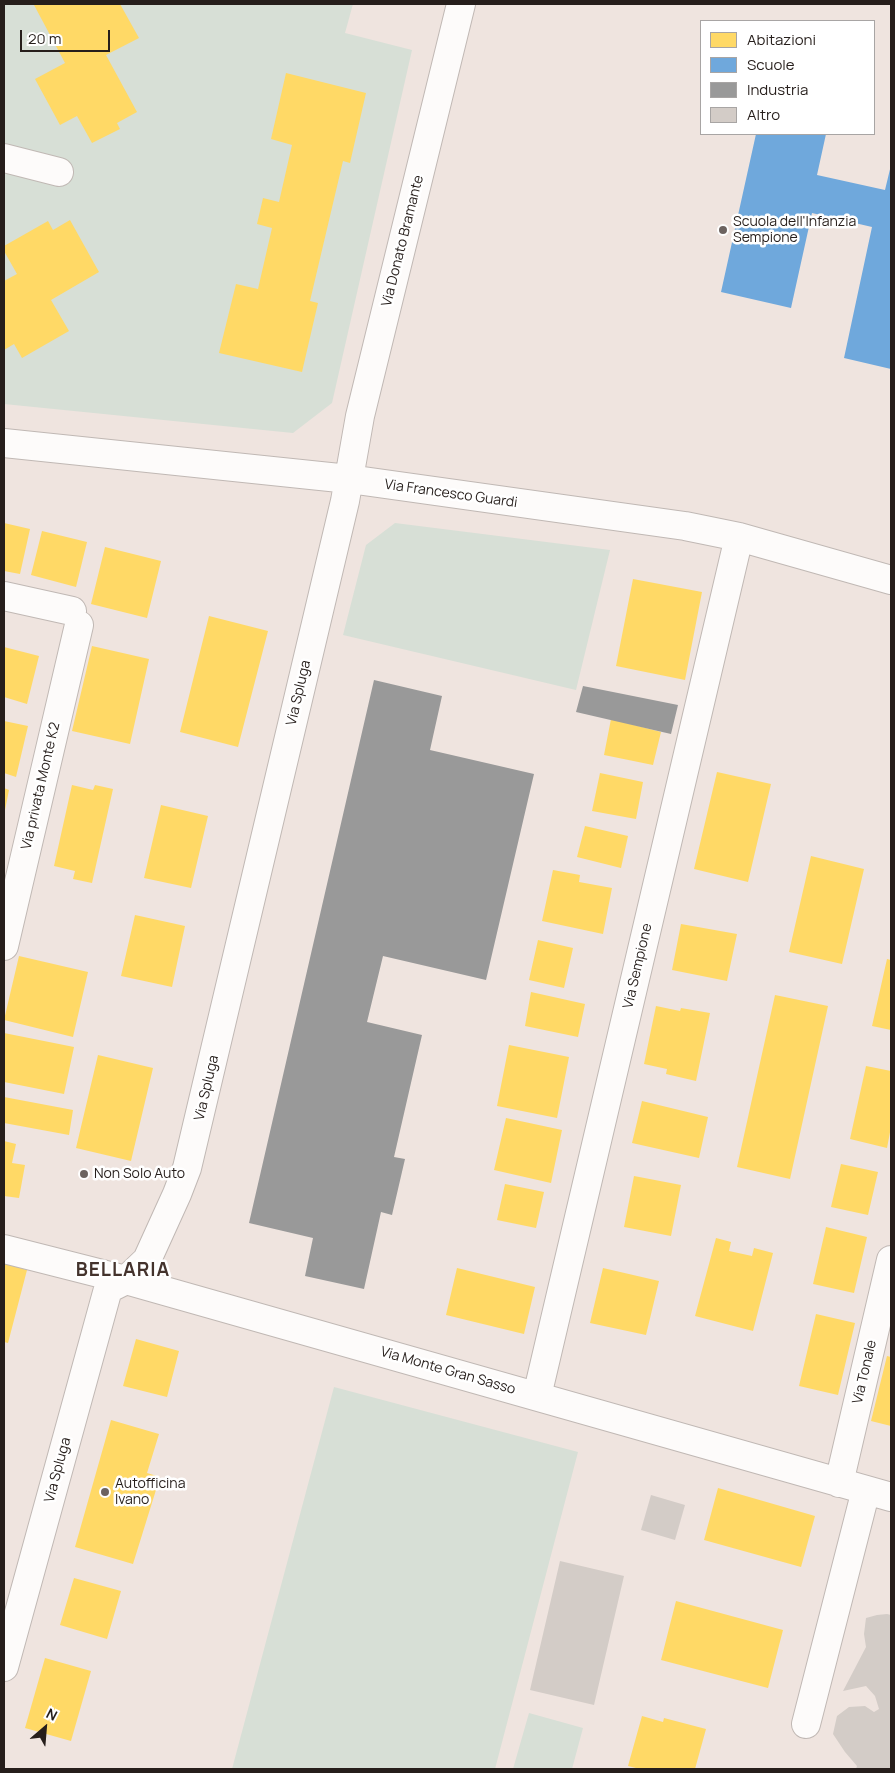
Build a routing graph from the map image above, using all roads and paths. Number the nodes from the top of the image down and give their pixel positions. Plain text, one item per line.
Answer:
1 (461, 4) edge
2 (4, 158) edge
3 (59, 172) dead end
4 (4, 443) edge
5 (349, 480) junction
6 (739, 537) junction
7 (891, 580) edge
8 (4, 596) edge
9 (4, 946) edge
10 (4, 1249) edge
11 (891, 1260) edge
12 (126, 1280) junction
13 (537, 1396) junction
14 (839, 1483) junction
15 (879, 1494) edge
16 (4, 1667) edge
17 (806, 1724) dead end

1 - 5 street, Via Donato Bramante
2 - 3 street
4 - 5 street, Via Francesco Guardi
5 - 6 street, Via Francesco Guardi
5 - 12 street, Via Spluga
6 - 7 street, Via Francesco Guardi
6 - 13 street, Via Sempione
8 - 9 street, Via privata Monte K2
10 - 12 street, Via Monte Gran Sasso
11 - 14 street, Via Tonale
12 - 13 street, Via Monte Gran Sasso
12 - 16 street, Via Spluga
13 - 14 street, Via Monte Gran Sasso
14 - 15 street, Via Monte Gran Sasso
15 - 17 street

